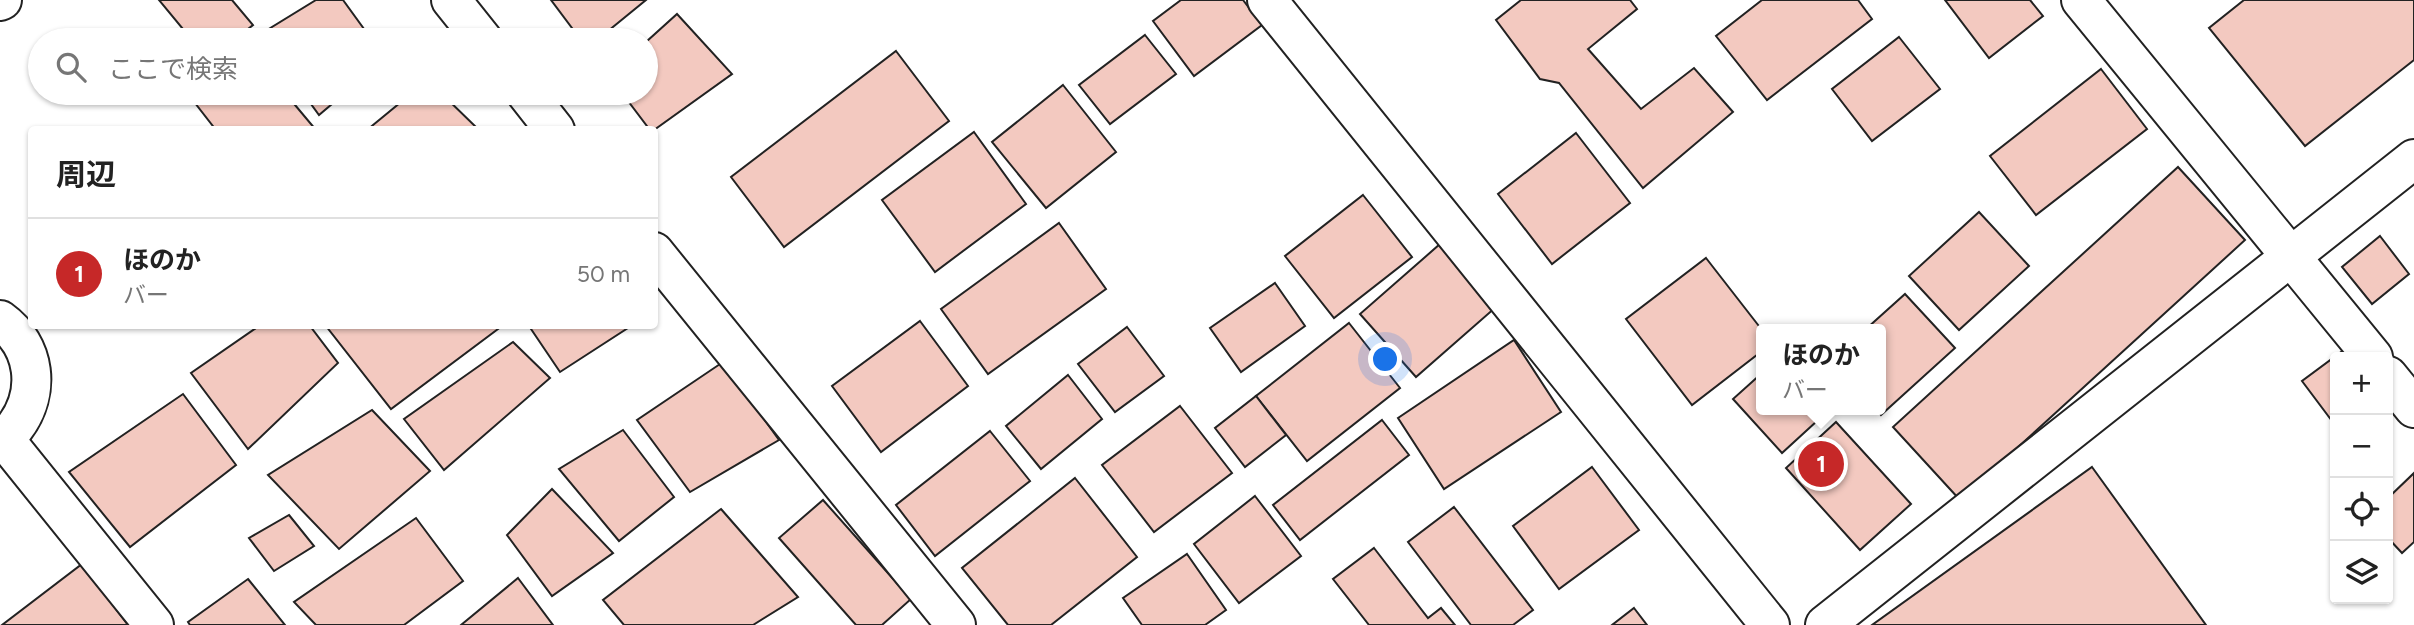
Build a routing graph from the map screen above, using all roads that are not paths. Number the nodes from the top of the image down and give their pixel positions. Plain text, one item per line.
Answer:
1 (451, 0) edge
2 (1266, 0) edge
3 (2081, 0) edge
4 (473, 28) edge
5 (535, 105) edge
6 (552, 126) edge
7 (2414, 159) edge
8 (658, 257) edge
9 (2291, 257) junction
10 (0, 320) edge
11 (2369, 352) edge
12 (2393, 382) edge
13 (2414, 408) edge
14 (2, 442) edge
15 (154, 625) edge
16 (956, 625) edge
17 (1770, 625) edge
18 (1825, 625) edge

1 - 4 street
2 - 17 street
3 - 9 street
5 - 6 street
7 - 9 street
8 - 16 street
9 - 11 street
9 - 18 street
10 - 14 street
12 - 13 street
14 - 15 street

